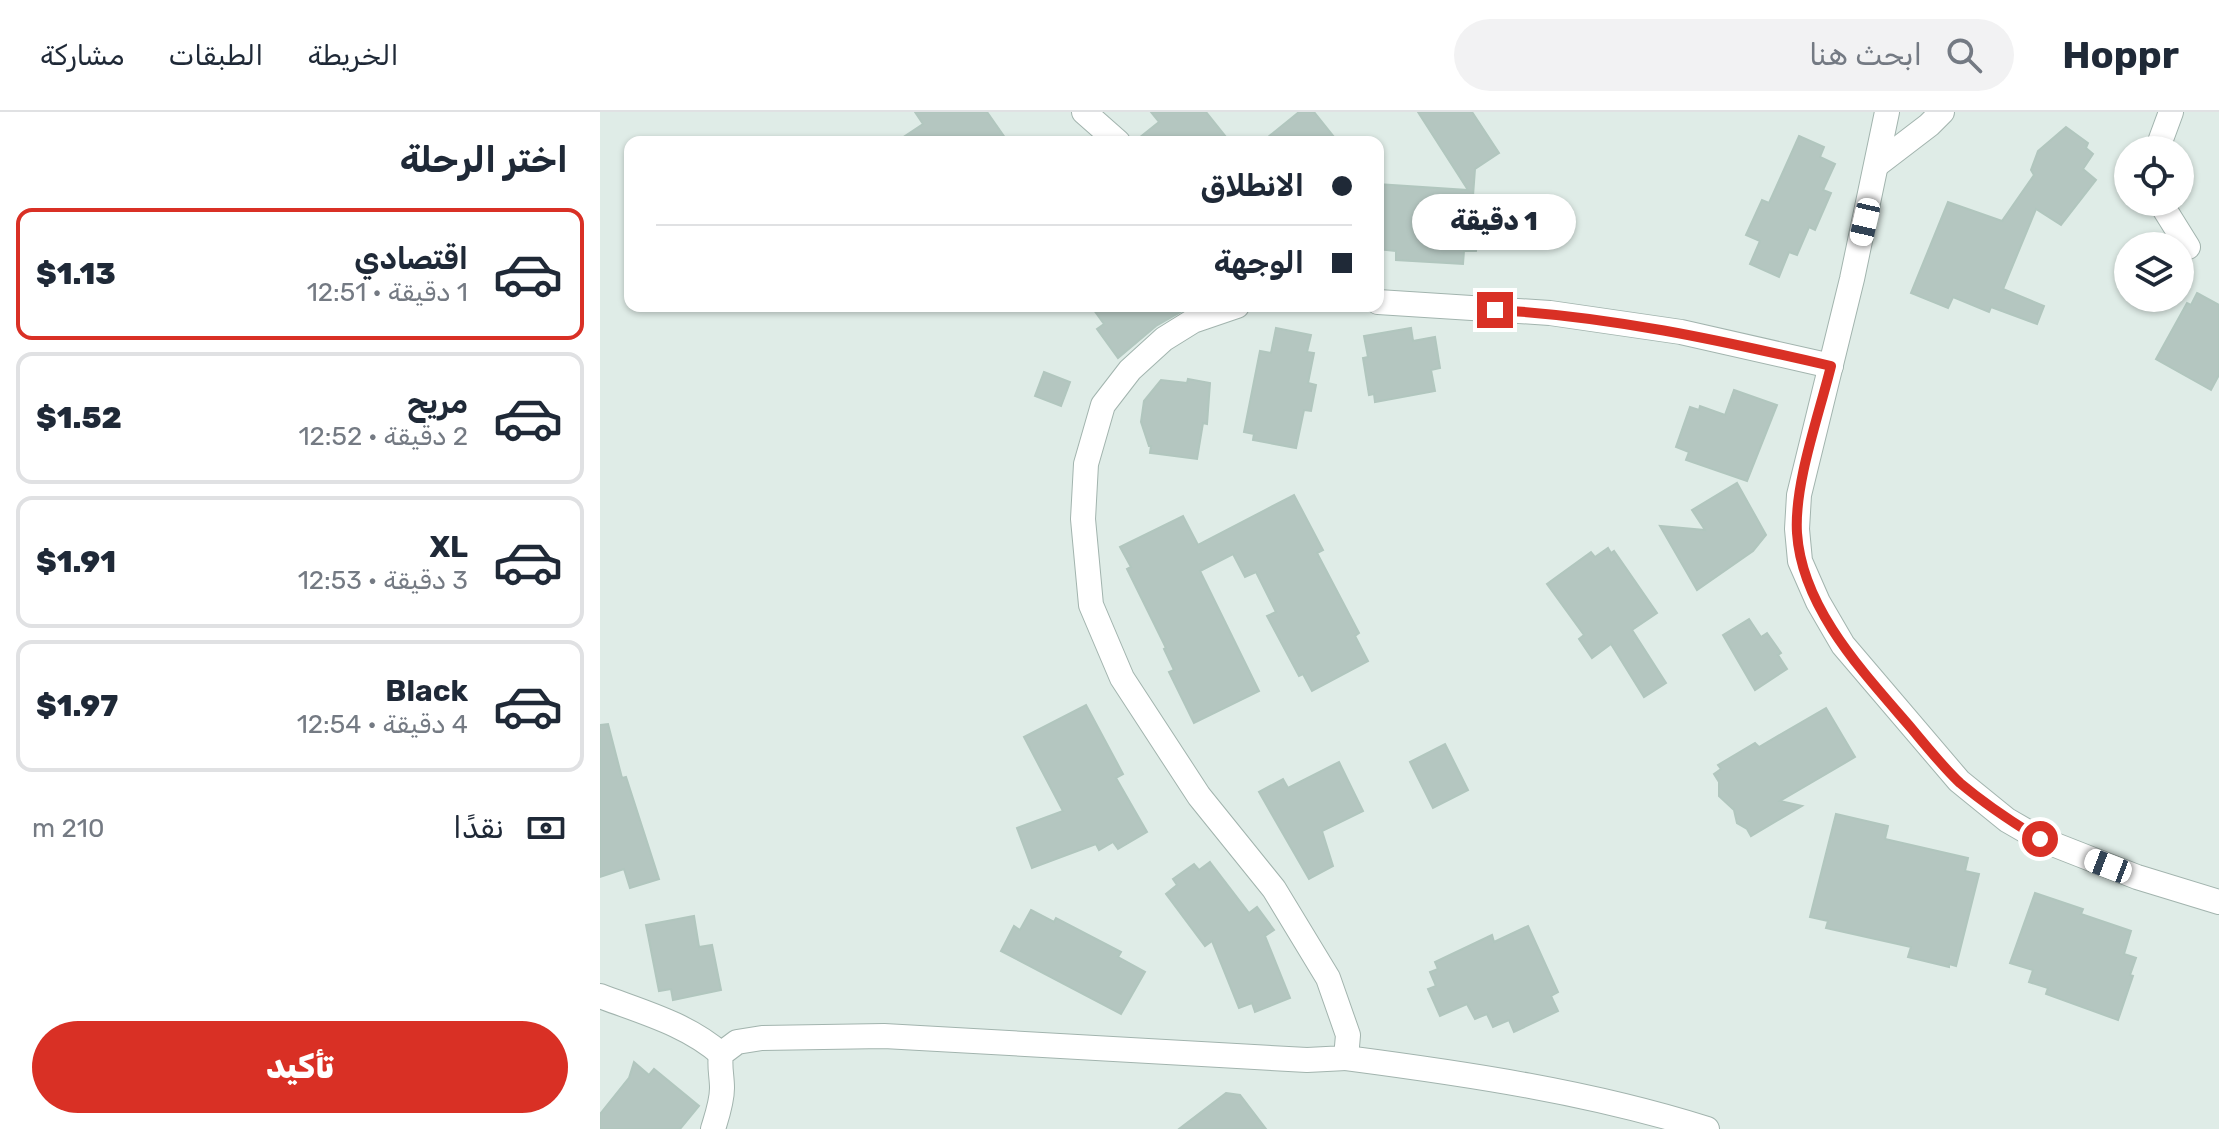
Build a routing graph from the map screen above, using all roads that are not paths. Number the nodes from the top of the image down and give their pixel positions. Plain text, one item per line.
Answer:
1 (1084, 112) edge
2 (1887, 112) edge
3 (1942, 112) edge
4 (2171, 112) edge
5 (1111, 136) edge
6 (2162, 136) edge
7 (1878, 164) junction
8 (1384, 302) edge
9 (1219, 312) edge
10 (1831, 366) junction
11 (2219, 902) edge
12 (600, 996) edge
13 (721, 1054) junction
14 (1346, 1058) junction
15 (713, 1129) edge
16 (1707, 1129) edge

1 - 5 street
2 - 7 street
3 - 7 street
4 - 6 street
7 - 10 street
8 - 10 street
9 - 14 street
10 - 11 street
12 - 13 street
13 - 14 street
13 - 15 street
14 - 16 street

